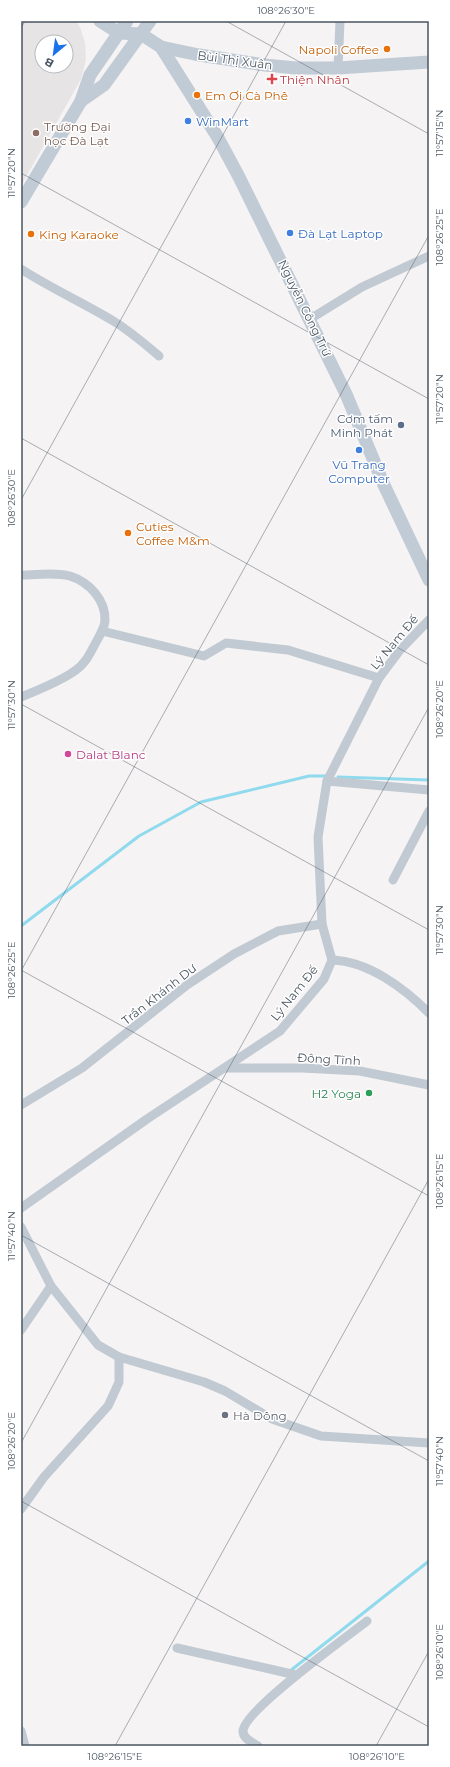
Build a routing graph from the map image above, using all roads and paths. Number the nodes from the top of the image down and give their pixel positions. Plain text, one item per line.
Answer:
1 (100, 21) edge
2 (127, 21) edge
3 (133, 21) edge
4 (150, 21) edge
5 (340, 21) edge
6 (119, 33) junction
7 (141, 34) junction
8 (161, 47) junction
9 (429, 62) edge
10 (338, 68) junction
11 (81, 101) junction
12 (21, 202) edge
13 (429, 256) edge
14 (21, 269) edge
15 (310, 319) junction
16 (159, 356) dead end
17 (21, 574) edge
18 (429, 580) edge
19 (429, 620) edge
20 (102, 631) junction
21 (379, 678) junction
22 (21, 697) edge
23 (327, 781) junction
24 (429, 790) edge
25 (429, 811) edge
26 (393, 880) dead end
27 (322, 924) junction
28 (332, 960) junction
29 (429, 1013) edge
30 (226, 1068) junction
31 (429, 1085) edge
32 (21, 1105) edge
33 (21, 1208) edge
34 (21, 1227) edge
35 (51, 1286) junction
36 (21, 1330) edge
37 (119, 1357) junction
38 (429, 1443) edge
39 (21, 1508) edge
40 (367, 1621) dead end
41 (177, 1648) dead end
42 (296, 1675) junction
43 (21, 1732) edge
44 (25, 1746) edge
45 (258, 1746) edge

1 - 6 main road
2 - 6 main road
3 - 7 main road
4 - 7 main road
5 - 10 street
6 - 7 main road
6 - 11 main road
7 - 8 main road
7 - 11 main road
8 - 10 main road, Bùi Thị Xuân
8 - 15 main road, Nguyễn Công Trứ
9 - 10 main road, Bùi Thị Xuân
11 - 12 main road
13 - 15 street
14 - 16 street
15 - 18 main road, Nguyễn Công Trứ
17 - 20 street
19 - 21 street, Lý Nam Đế
20 - 21 street
20 - 22 street
21 - 23 street, Lý Nam Đế
23 - 24 street
23 - 27 street, Lý Nam Đế
25 - 26 street
27 - 28 street, Lý Nam Đế
27 - 32 street, Trần Khánh Dư
28 - 29 street
28 - 30 street, Lý Nam Đế
30 - 31 street, Đông Tĩnh
30 - 33 street, Lý Nam Đế
34 - 35 street
35 - 36 street
35 - 37 street
37 - 38 street
37 - 39 street
40 - 42 street
41 - 42 street
42 - 45 street
43 - 44 street

